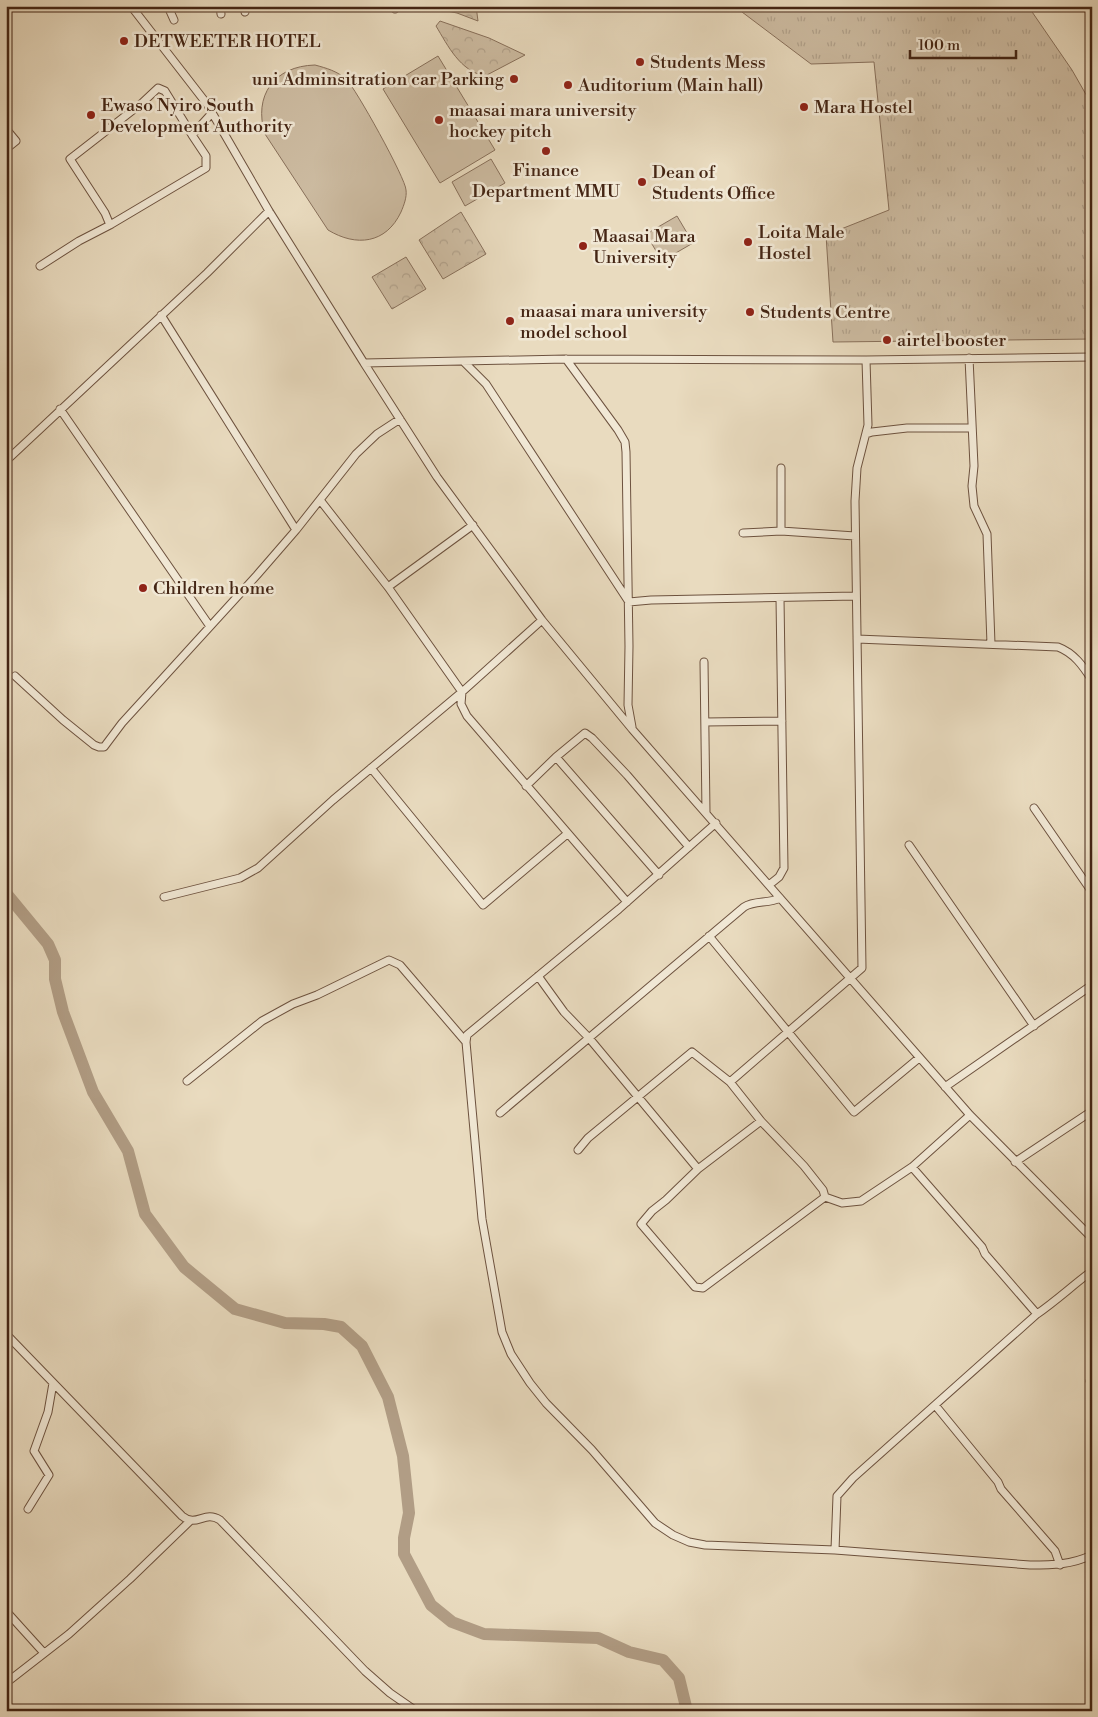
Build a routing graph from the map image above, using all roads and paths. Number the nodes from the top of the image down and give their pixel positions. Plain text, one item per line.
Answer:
1 (131, 6) edge
2 (170, 10) dead end
3 (174, 20) dead end
4 (212, 113) junction
5 (6, 129) edge
6 (192, 135) junction
7 (6, 149) edge
8 (269, 211) junction
9 (110, 225) junction
10 (40, 266) dead end
11 (161, 315) junction
12 (1092, 357) edge
13 (968, 358) junction
14 (566, 359) junction
15 (866, 360) junction
16 (464, 362) junction
17 (364, 363) junction
18 (60, 409) junction
19 (400, 419) junction
20 (972, 428) junction
21 (866, 434) junction
22 (6, 461) edge
23 (781, 468) dead end
24 (320, 500) junction
25 (473, 526) junction
26 (296, 530) junction
27 (781, 531) junction
28 (743, 533) dead end
29 (855, 536) junction
30 (388, 586) junction
31 (856, 596) junction
32 (780, 598) junction
33 (629, 602) junction
34 (542, 620) junction
35 (209, 625) junction
36 (856, 639) junction
37 (991, 644) junction
38 (704, 662) dead end
39 (15, 676) dead end
40 (1092, 680) edge
41 (462, 692) junction
42 (782, 720) junction
43 (705, 722) junction
44 (632, 729) junction
45 (556, 757) junction
46 (371, 768) junction
47 (526, 786) junction
48 (1034, 808) dead end
49 (706, 812) junction
50 (716, 823) junction
51 (567, 834) junction
52 (909, 845) dead end
53 (690, 847) junction
54 (659, 874) junction
55 (769, 885) junction
56 (1092, 892) edge
57 (164, 897) dead end
58 (780, 898) junction
59 (627, 902) junction
60 (709, 936) junction
61 (538, 976) junction
62 (851, 979) junction
63 (1092, 984) edge
64 (1034, 1026) junction
65 (788, 1032) junction
66 (589, 1038) junction
67 (466, 1042) junction
68 (919, 1058) junction
69 (187, 1081) dead end
70 (730, 1082) junction
71 (945, 1087) junction
72 (636, 1097) junction
73 (1092, 1111) edge
74 (500, 1113) dead end
75 (970, 1114) junction
76 (761, 1120) junction
77 (578, 1150) dead end
78 (1015, 1162) junction
79 (912, 1167) junction
80 (698, 1169) junction
81 (825, 1197) junction
82 (1092, 1238) edge
83 (1092, 1271) edge
84 (1037, 1314) junction
85 (6, 1334) edge
86 (53, 1384) junction
87 (935, 1405) junction
88 (28, 1509) dead end
89 (190, 1521) junction
90 (835, 1550) junction
91 (1092, 1555) edge
92 (1060, 1565) junction
93 (6, 1612) edge
94 (44, 1653) junction
95 (6, 1683) edge
96 (416, 1711) edge

1 - 4 street
2 - 3 street
4 - 6 street
4 - 8 street
5 - 7 street
6 - 9 street
6 - 9 street
8 - 11 street
8 - 17 street
9 - 10 street
11 - 18 street
11 - 26 street
12 - 13 street
13 - 15 street
13 - 20 street
14 - 15 street
14 - 16 street
14 - 33 street
15 - 21 street
16 - 17 street
16 - 33 street
17 - 19 street
18 - 22 street
18 - 35 street
19 - 24 street
19 - 25 street
20 - 21 street
20 - 37 street
21 - 29 street
23 - 27 street
24 - 26 street
24 - 30 street
25 - 30 street
25 - 34 street
26 - 35 street
27 - 28 street
27 - 29 street
29 - 31 street
30 - 41 street
31 - 32 street
31 - 36 street
32 - 33 street
32 - 42 street
33 - 44 street
34 - 41 street
34 - 44 street
35 - 39 street
36 - 37 street
36 - 62 street
37 - 40 street
38 - 43 street
41 - 46 street
41 - 47 street
42 - 43 street
42 - 55 street
43 - 49 street
44 - 49 street
45 - 47 street
45 - 53 street
45 - 54 street
46 - 51 street
46 - 57 street
47 - 51 street
48 - 56 street
49 - 50 street
50 - 53 street
50 - 55 street
51 - 59 street
52 - 64 street
53 - 54 street
54 - 59 street
55 - 58 street
58 - 60 street
58 - 62 street
59 - 61 street
60 - 65 street
60 - 66 street
61 - 66 street
61 - 67 street
62 - 65 street
62 - 68 street
63 - 64 street
64 - 71 street
65 - 68 street
65 - 70 street
66 - 72 street
66 - 74 street
67 - 69 street
67 - 90 street
68 - 71 street
70 - 72 street
70 - 76 street
71 - 75 street
72 - 77 street
72 - 80 street
73 - 78 street
75 - 78 street
75 - 79 street
76 - 80 street
76 - 81 street
78 - 82 street
79 - 81 street
79 - 84 street
80 - 81 street
83 - 84 street
84 - 87 street
85 - 86 street
86 - 88 street
86 - 89 street
87 - 90 street
87 - 92 street
89 - 94 street
89 - 96 street
90 - 92 street
91 - 92 street
93 - 94 street
94 - 95 street

